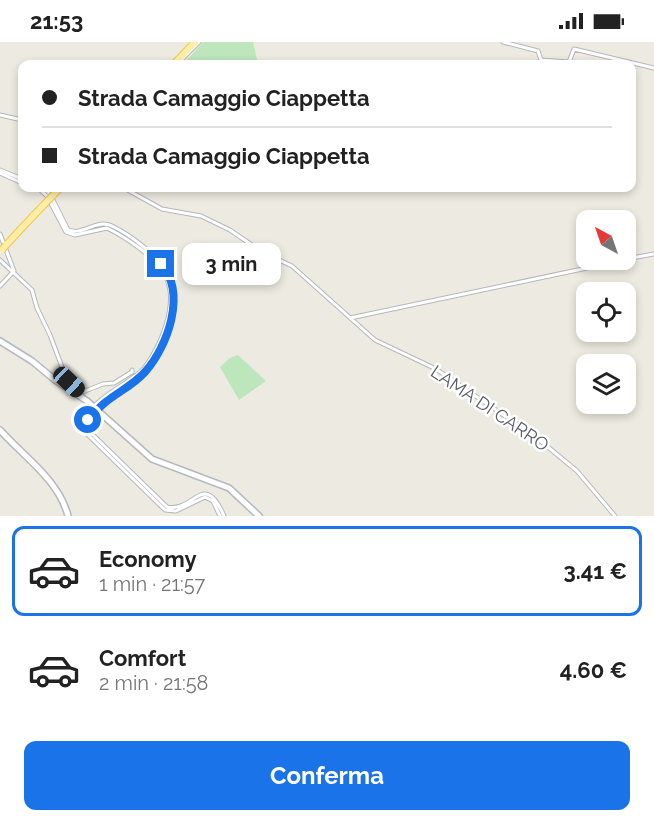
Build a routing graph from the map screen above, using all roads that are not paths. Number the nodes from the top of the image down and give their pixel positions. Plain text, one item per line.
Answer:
1 (195, 42) edge
2 (503, 42) edge
3 (178, 60) edge
4 (541, 60) edge
5 (570, 60) edge
6 (620, 60) edge
7 (636, 64) edge
8 (654, 68) edge
9 (0, 115) edge
10 (18, 119) edge
11 (0, 172) edge
12 (18, 179) edge
13 (42, 192) edge
14 (48, 192) edge
15 (56, 192) edge
16 (131, 192) edge
17 (56, 211) junction
18 (0, 234) edge
19 (3, 249) edge
20 (654, 254) edge
21 (636, 257) edge
22 (0, 260) edge
23 (576, 270) edge
24 (14, 271) junction
25 (0, 286) edge
26 (350, 318) junction
27 (0, 341) edge
28 (132, 370) dead end
29 (81, 395) junction
30 (96, 409) junction
31 (0, 430) edge
32 (68, 516) edge
33 (222, 516) edge
34 (259, 516) edge
35 (615, 516) edge

1 - 3 main road
2 - 4 street
5 - 6 street
7 - 8 street
9 - 10 street
11 - 12 street
13 - 17 street
14 - 17 street
15 - 19 main road, bridge
16 - 26 street, LAMA DI CARRO
17 - 30 street
18 - 24 street
20 - 21 street
22 - 24 street
23 - 26 street
24 - 25 street
24 - 29 street
26 - 35 street, LAMA DI CARRO
27 - 29 main road
28 - 29 street
29 - 30 main road
30 - 33 street
30 - 34 main road
31 - 32 main road

